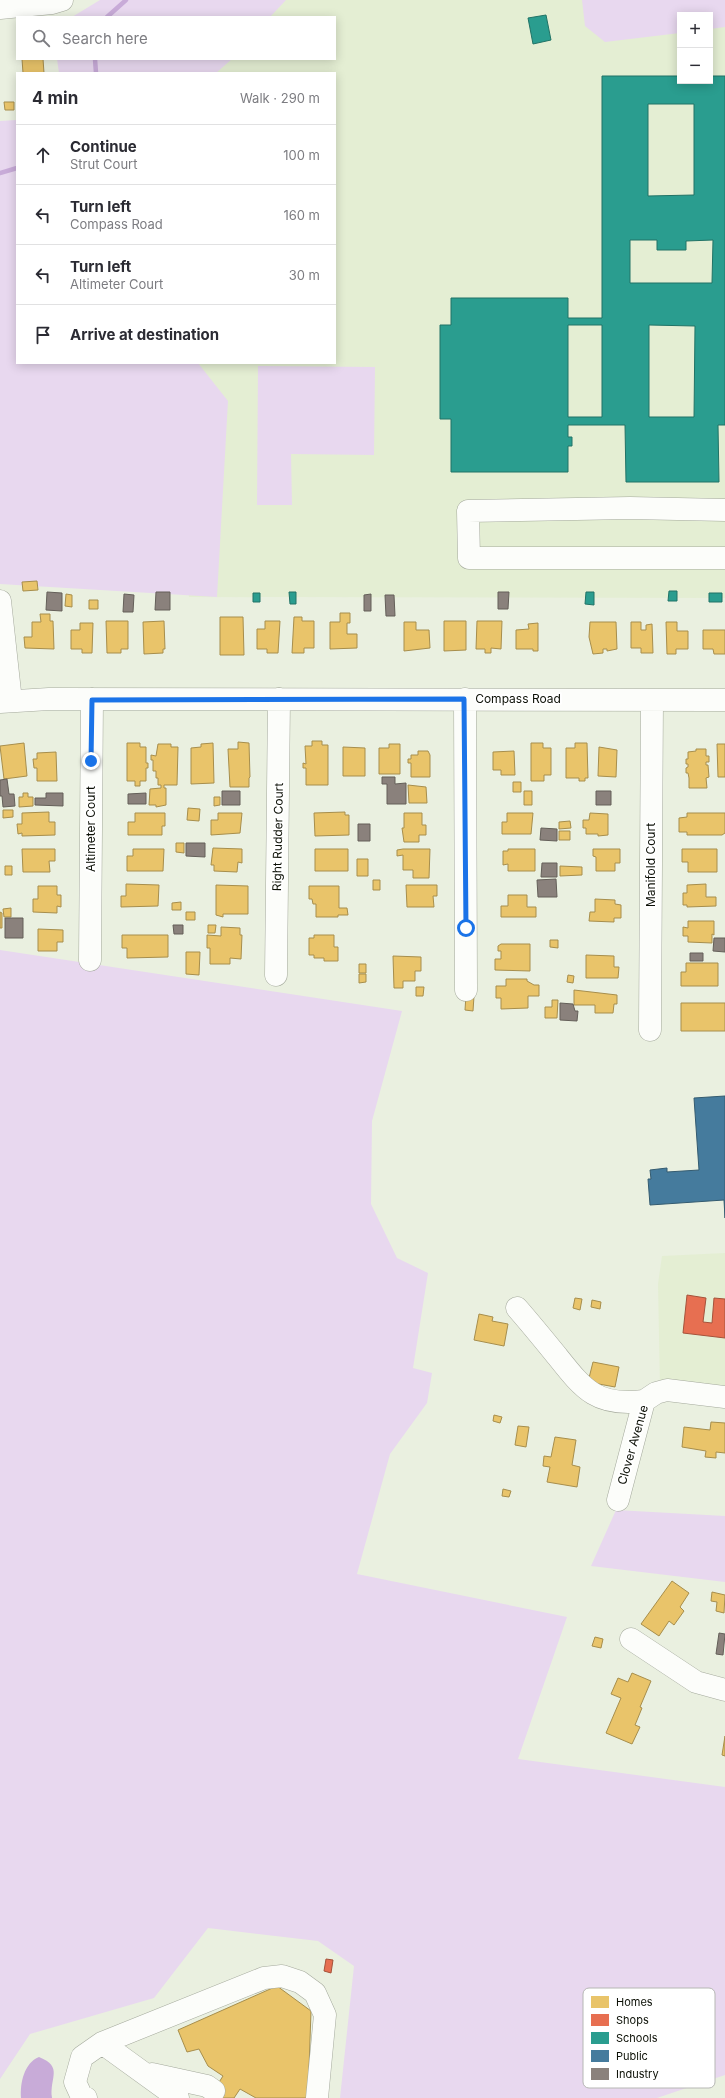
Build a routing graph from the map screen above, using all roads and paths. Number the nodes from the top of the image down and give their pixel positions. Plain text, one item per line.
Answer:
1 (62, 0) edge
2 (0, 8) edge
3 (725, 510) edge
4 (725, 558) edge
5 (0, 601) edge
6 (279, 699) junction
7 (464, 699) junction
8 (92, 700) junction
9 (652, 700) junction
10 (725, 700) edge
11 (6, 702) edge
12 (90, 960) dead end
13 (276, 975) dead end
14 (466, 990) dead end
15 (650, 1030) dead end
16 (517, 1308) dead end
17 (725, 1397) edge
18 (644, 1401) junction
19 (618, 1500) dead end
20 (631, 1639) dead end
21 (725, 1690) edge
22 (102, 2043) junction
23 (144, 2073) junction
24 (214, 2091) dead end
25 (86, 2098) edge
26 (178, 2098) edge
27 (317, 2098) edge

1 - 2 street
3 - 4 street
5 - 11 street
6 - 7 street, Compass Road
6 - 8 street, Compass Road
6 - 13 street, Right Rudder Court
7 - 9 street, Compass Road
7 - 14 street
8 - 11 street, Compass Road
8 - 12 street, Altimeter Court
9 - 10 street, Compass Road
9 - 15 street, Manifold Court
16 - 18 street
17 - 18 street, Clover Avenue
18 - 19 street, Clover Avenue
20 - 21 street
22 - 23 street
22 - 25 street
22 - 27 street
23 - 24 street
23 - 26 street

